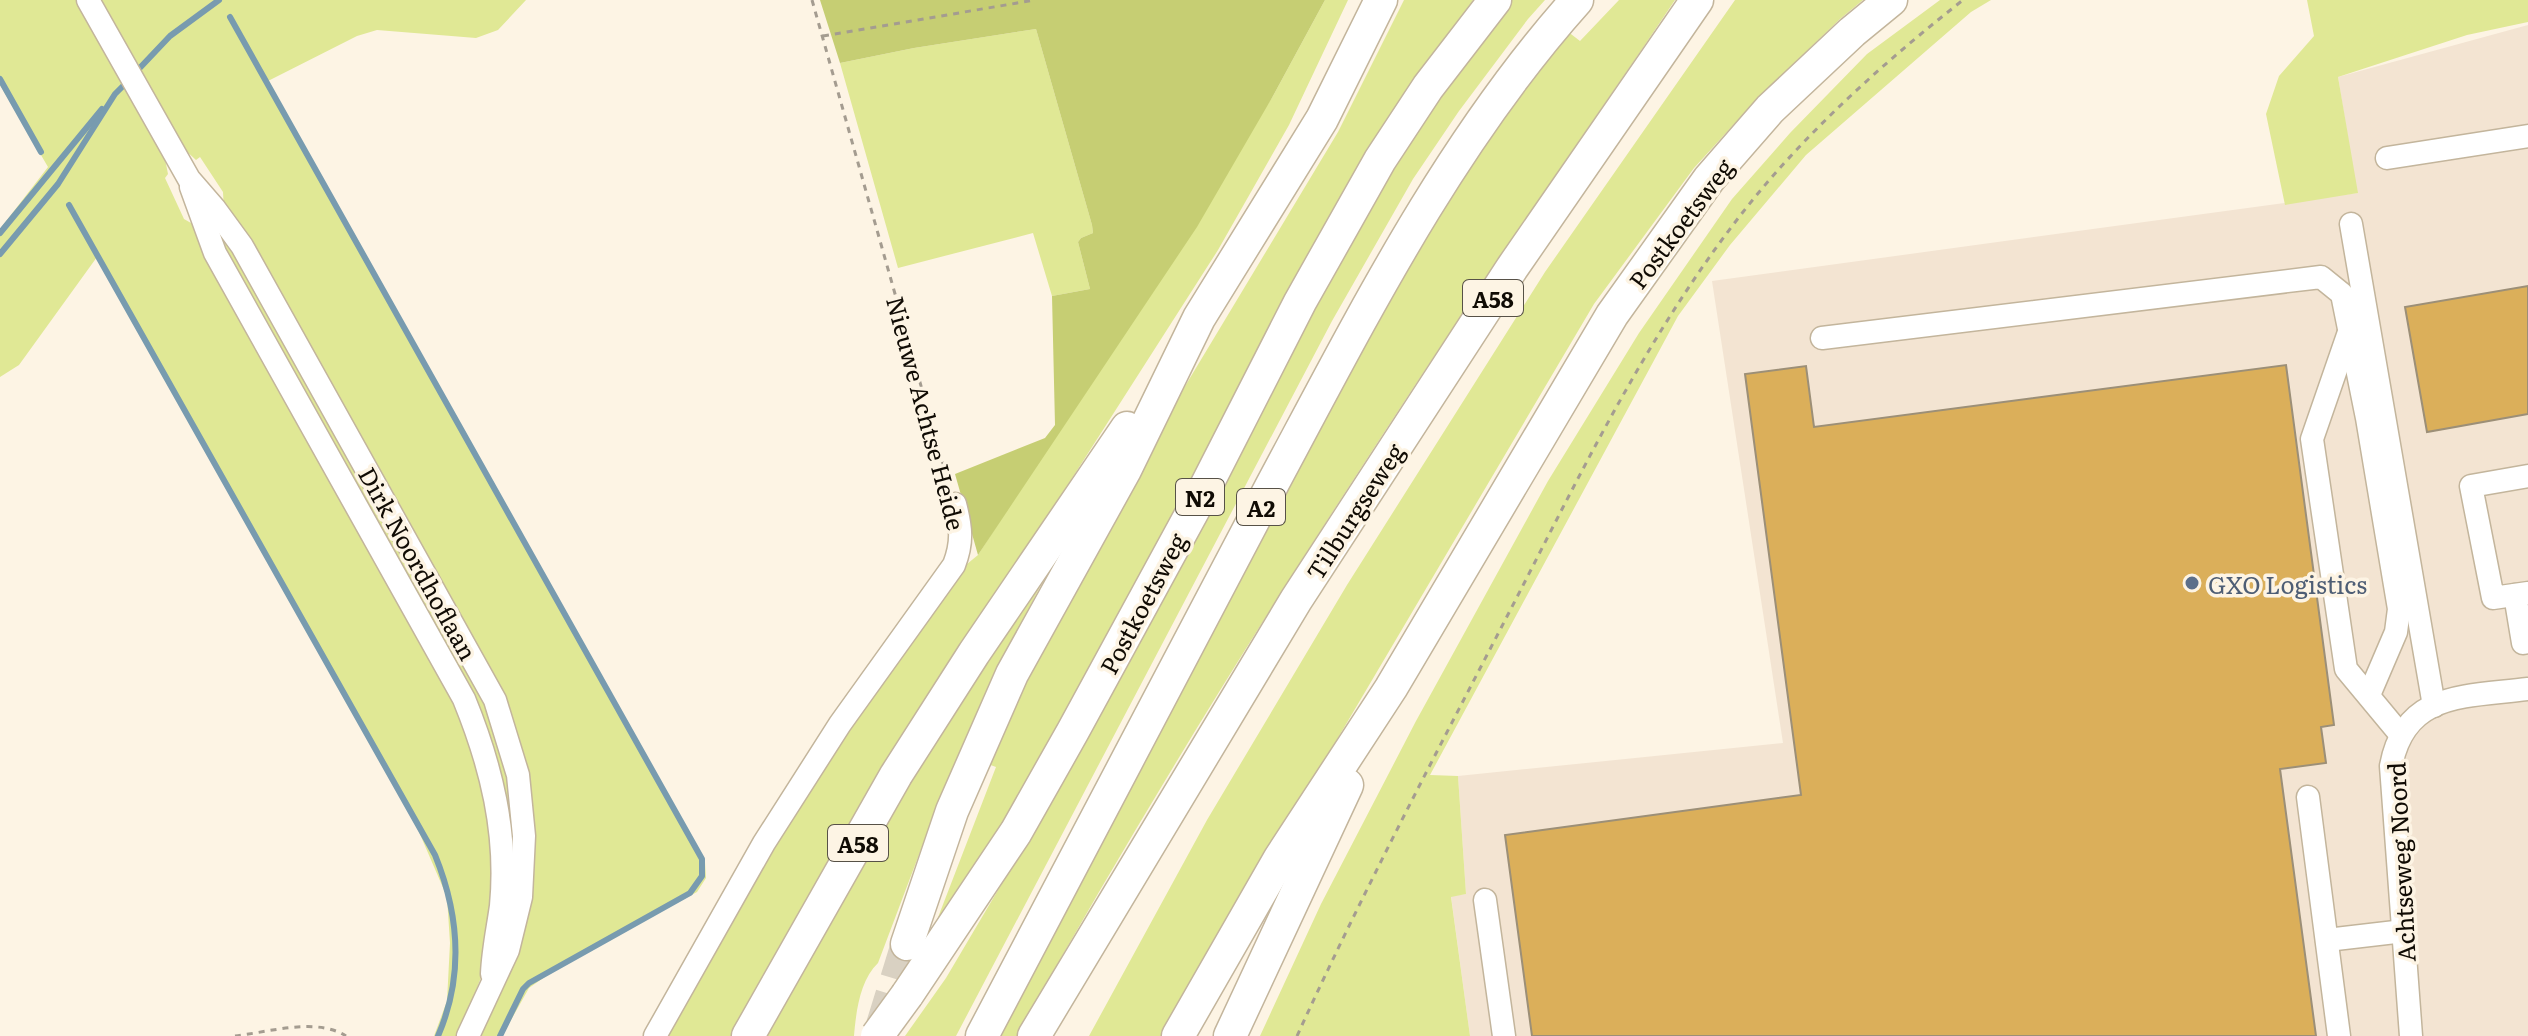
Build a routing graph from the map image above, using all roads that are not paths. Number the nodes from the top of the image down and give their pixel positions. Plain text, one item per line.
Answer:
1 (88, 0) edge
2 (1381, 0) edge
3 (1495, 0) edge
4 (1577, 0) edge
5 (1697, 0) edge
6 (1891, 0) edge
7 (2528, 136) edge
8 (2387, 158) dead end
9 (2351, 224) dead end
10 (1199, 318) junction
11 (2349, 331) junction
12 (1822, 338) dead end
13 (2376, 417) junction
14 (2528, 476) edge
15 (955, 504) road end
16 (2522, 594) edge
17 (2528, 642) edge
18 (1391, 688) junction
19 (2528, 689) edge
20 (2369, 695) junction
21 (2434, 706) junction
22 (2400, 734) junction
23 (2308, 797) dead end
24 (1139, 862) junction
25 (1485, 900) dead end
26 (2404, 931) junction
27 (2327, 940) junction
28 (907, 944) tunnel mouth
29 (468, 1036) edge
30 (655, 1036) edge
31 (748, 1036) edge
32 (877, 1036) edge
33 (982, 1036) edge
34 (1034, 1036) edge
35 (1056, 1036) edge
36 (1178, 1036) edge
37 (1230, 1036) edge
38 (1504, 1036) edge
39 (2339, 1036) edge
40 (2411, 1036) edge

1 - 29 street, Dirk Noordhoflaan
2 - 10 highway, A58
3 - 32 highway, Postkoetsweg / N2, bridge
4 - 33 highway, A2
5 - 24 highway, Tilburgseweg / A58
6 - 18 highway, Postkoetsweg
7 - 8 street
9 - 13 street
10 - 28 highway, A58
10 - 31 highway, A58
11 - 12 street
11 - 13 street
11 - 20 street
13 - 20 street
13 - 21 street
14 - 16 street
15 - 30 street, Nieuwe Achtse Heide
16 - 17 street
18 - 36 highway, Postkoetsweg
18 - 37 highway, Postkoetsweg
19 - 21 street, Achtseweg Noord
20 - 22 street
21 - 22 street, Achtseweg Noord
22 - 26 street, Achtseweg Noord
23 - 27 street
24 - 34 highway, Tilburgseweg / A58
24 - 35 highway
25 - 38 street
26 - 27 street
26 - 40 street, Achtseweg Noord
27 - 39 street

